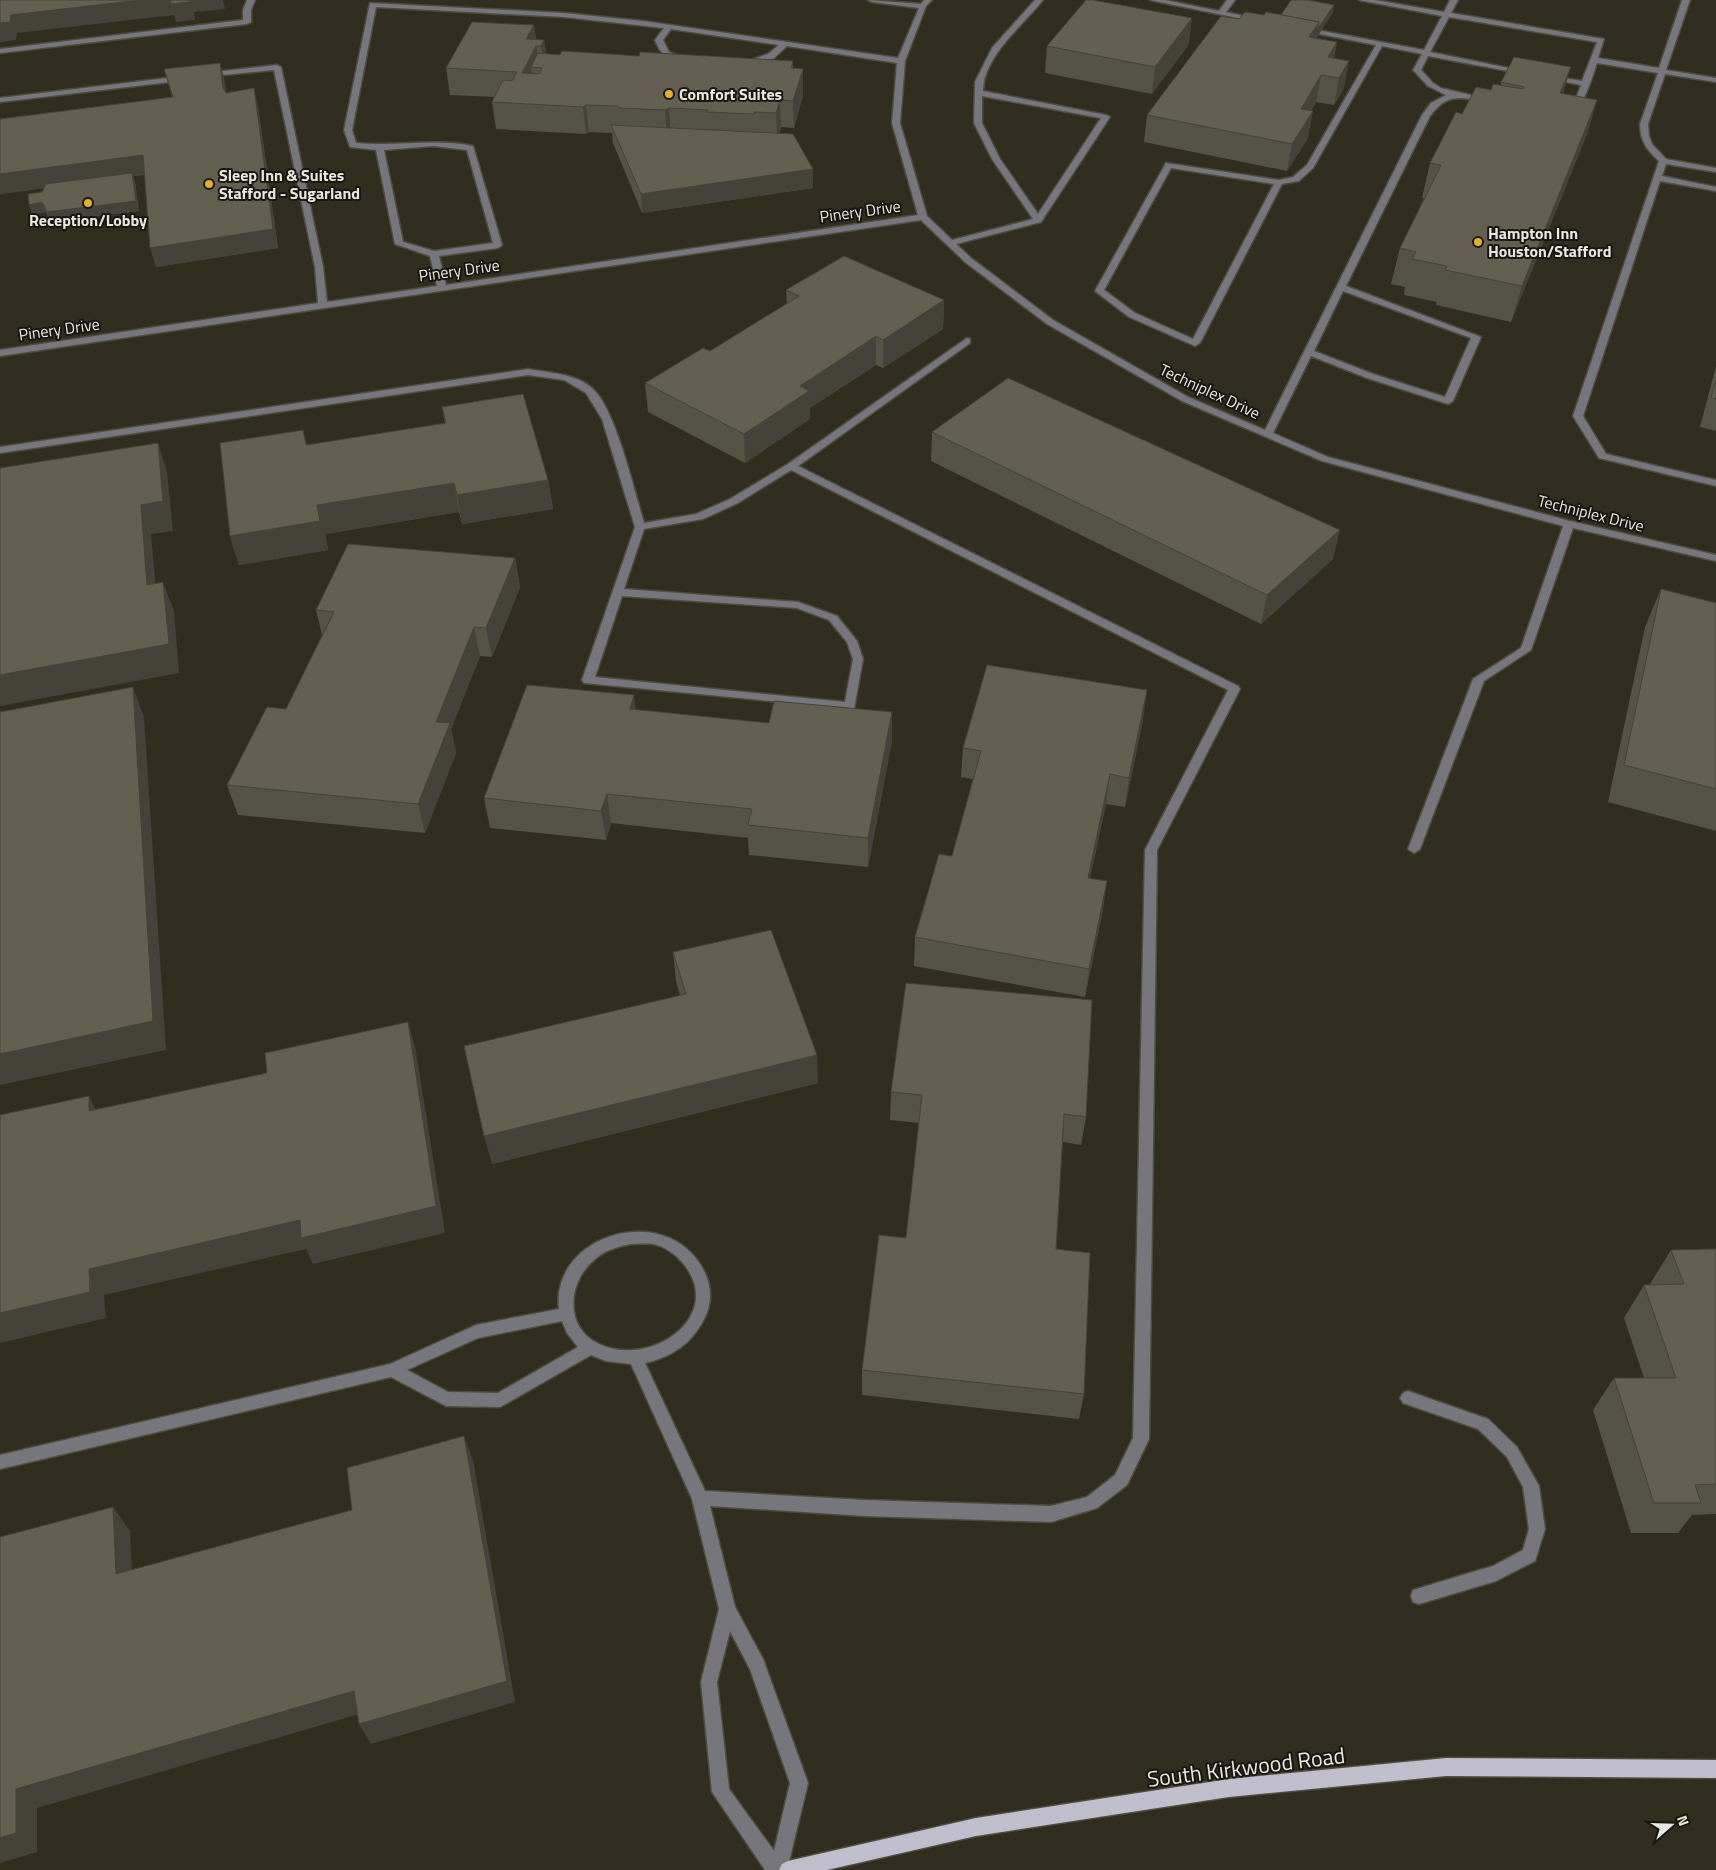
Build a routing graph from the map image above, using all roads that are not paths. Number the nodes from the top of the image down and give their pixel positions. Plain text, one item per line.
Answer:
1 (251, 0) edge
2 (872, 0) edge
3 (1040, 0) edge
4 (1154, 0) edge
5 (1231, 0) edge
6 (1363, 0) edge
7 (1454, 0) edge
8 (1686, 0) edge
9 (926, 3) edge
10 (1221, 13) junction
11 (1446, 14) junction
12 (1268, 22) edge
13 (669, 27) junction
14 (1296, 28) edge
15 (784, 44) junction
16 (1380, 44) junction
17 (0, 51) edge
18 (1426, 53) junction
19 (1594, 60) junction
20 (902, 61) junction
21 (692, 62) edge
22 (741, 65) edge
23 (1662, 71) junction
24 (1529, 73) edge
25 (1538, 75) edge
26 (1716, 80) edge
27 (1585, 84) junction
28 (979, 93) junction
29 (1453, 94) junction
30 (0, 100) edge
31 (1499, 102) edge
32 (1566, 111) edge
33 (380, 148) junction
34 (1663, 161) junction
35 (1716, 170) edge
36 (1658, 178) junction
37 (1279, 182) junction
38 (1716, 189) edge
39 (923, 217) junction
40 (1038, 220) junction
41 (950, 243) junction
42 (434, 254) junction
43 (1340, 287) junction
44 (442, 288) junction
45 (323, 305) junction
46 (967, 341) dead end
47 (0, 352) edge
48 (1308, 352) junction
49 (1268, 434) junction
50 (0, 450) edge
51 (791, 466) junction
52 (1716, 483) edge
53 (1569, 524) junction
54 (640, 527) junction
55 (1716, 558) edge
56 (618, 592) junction
57 (1414, 849) dead end
58 (566, 1314) junction
59 (590, 1348) junction
60 (636, 1359) junction
61 (392, 1370) junction
62 (1408, 1398) dead end
63 (0, 1462) edge
64 (700, 1498) junction
65 (1420, 1596) dead end
66 (727, 1609) junction
67 (1716, 1769) edge
68 (777, 1870) edge
69 (788, 1870) edge

1 - 17 street
2 - 9 street
3 - 28 street
4 - 10 street
5 - 10 street
6 - 11 street
7 - 11 street
8 - 23 street
9 - 20 street
10 - 12 street
11 - 18 street
11 - 19 street
13 - 15 street
13 - 21 street
13 - 33 street
14 - 16 street
15 - 20 street
15 - 22 street
16 - 18 street
16 - 37 street
18 - 24 street
18 - 29 street
19 - 23 street
19 - 27 street
20 - 39 street
23 - 26 street
23 - 34 street
25 - 27 street
27 - 32 street
28 - 40 street
28 - 40 street
29 - 31 street
29 - 43 street
30 - 45 street
33 - 42 street
33 - 42 street
34 - 35 street
34 - 36 street
36 - 38 street
36 - 52 street
37 - 37 street
39 - 41 street, Techniplex Drive
39 - 44 street, Pinery Drive
40 - 41 street
41 - 49 street, Techniplex Drive
42 - 44 street
43 - 48 street
43 - 48 street
44 - 45 street, Pinery Drive
45 - 47 street, Pinery Drive
46 - 51 street
48 - 49 street
49 - 53 street, Techniplex Drive
50 - 54 street
51 - 54 street
51 - 64 street
53 - 55 street, Techniplex Drive
53 - 57 street
54 - 56 street
56 - 56 street
58 - 59 street
58 - 60 street
58 - 61 street
59 - 60 street
59 - 61 street
60 - 64 street
61 - 63 street
62 - 65 street
64 - 66 street
66 - 68 street
66 - 68 street
67 - 69 main road, South Kirkwood Road

